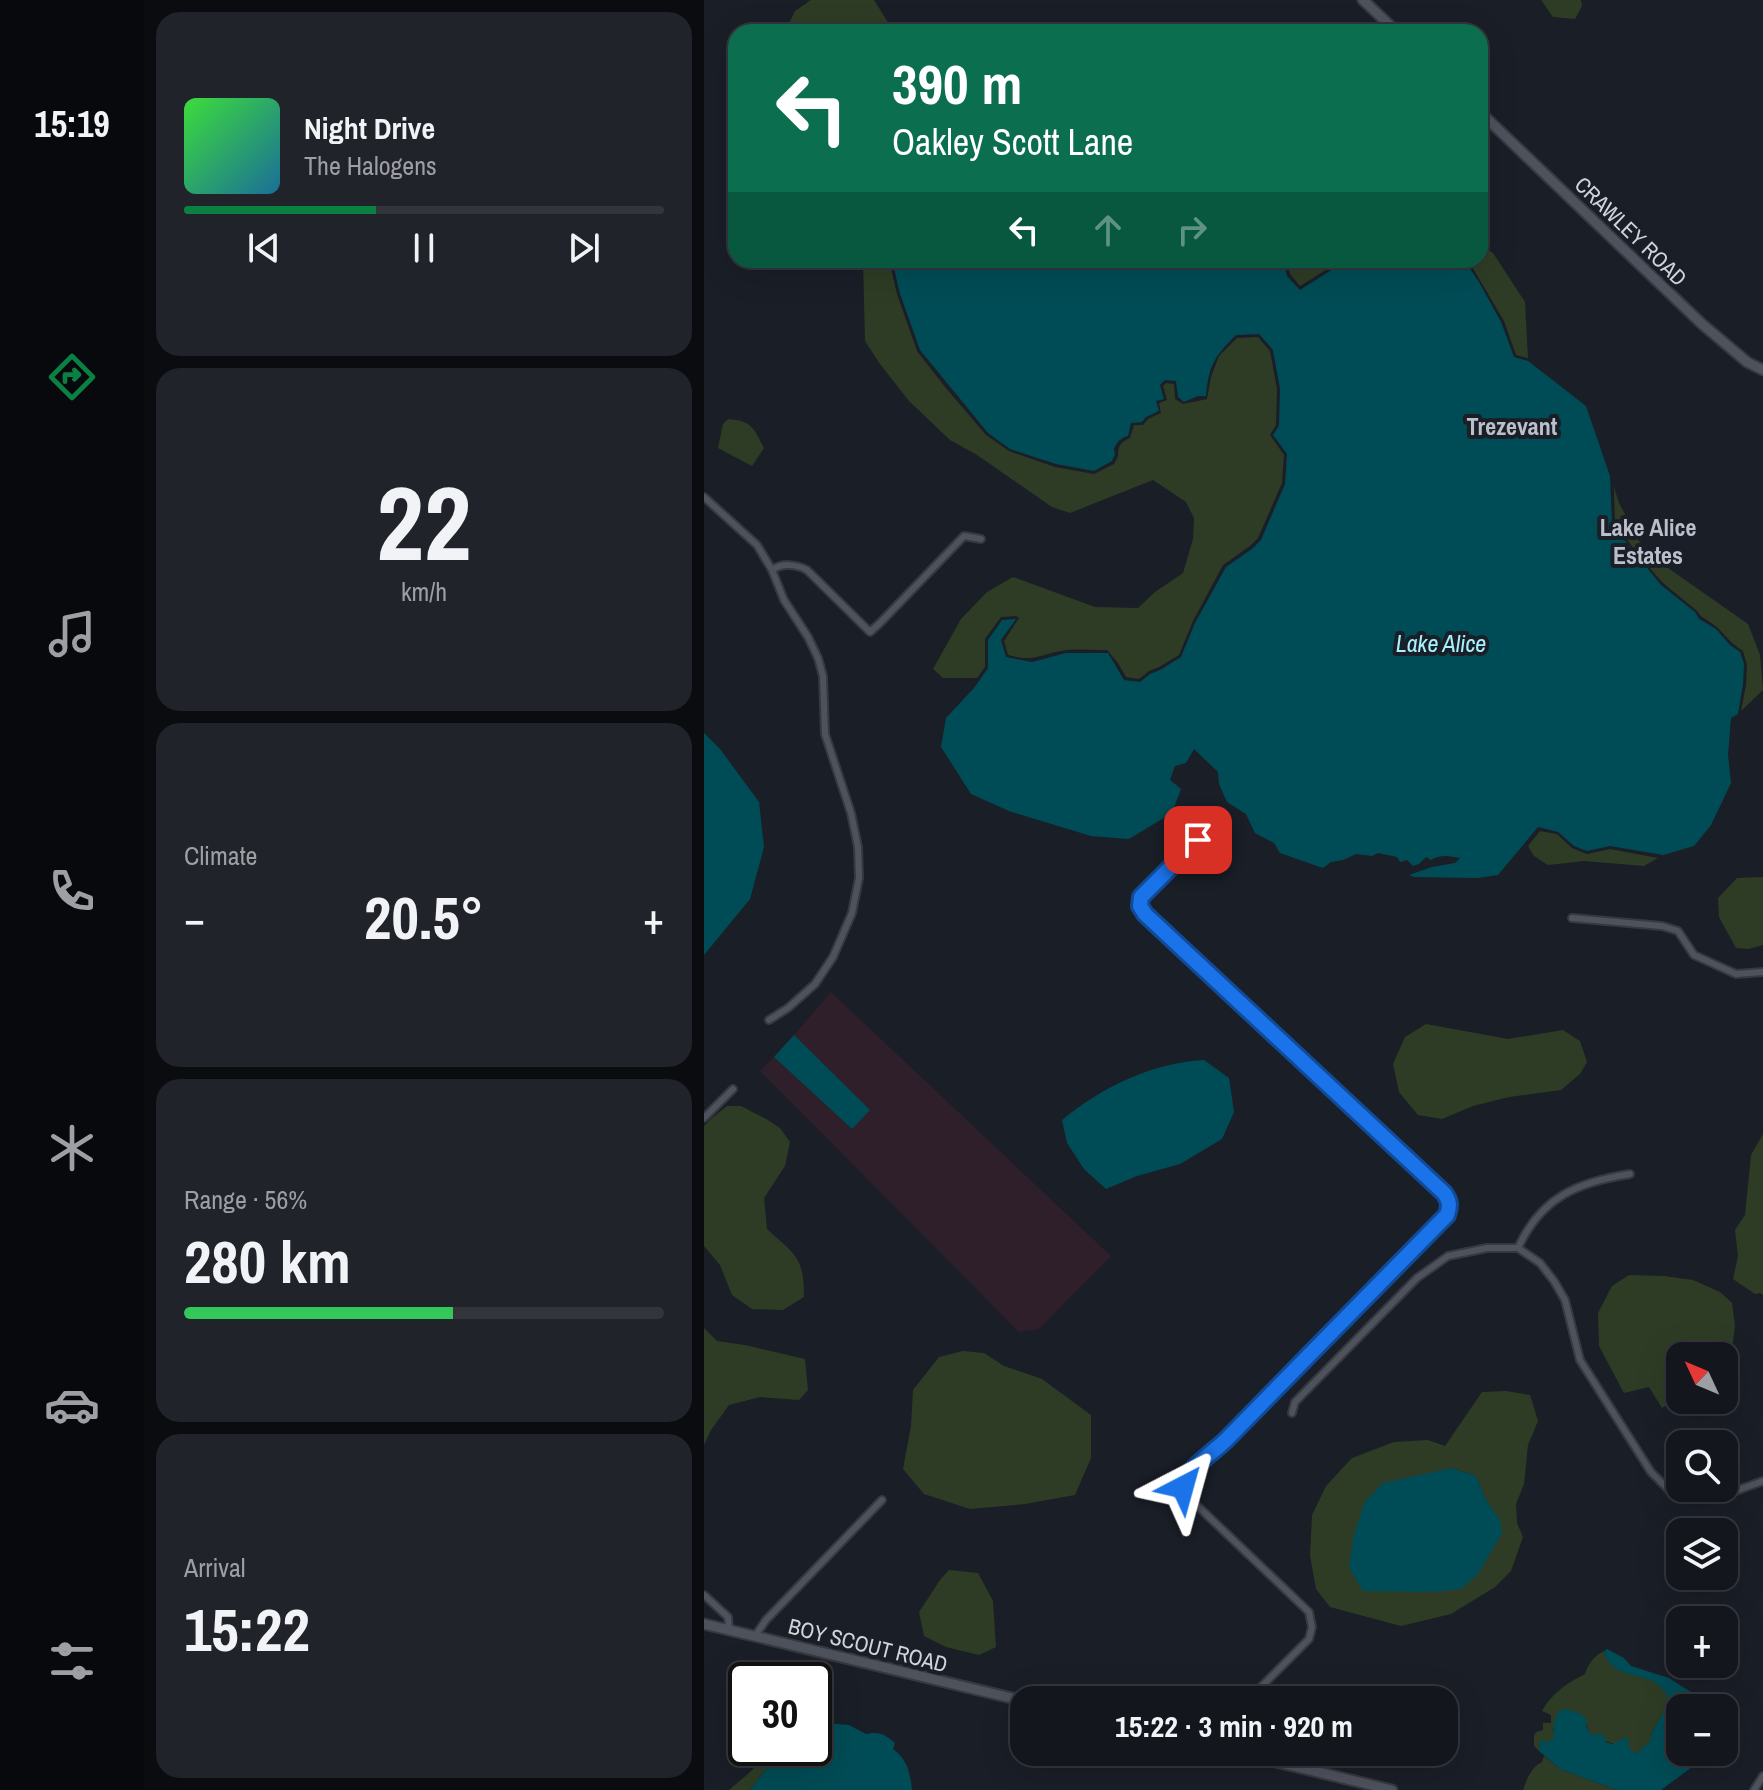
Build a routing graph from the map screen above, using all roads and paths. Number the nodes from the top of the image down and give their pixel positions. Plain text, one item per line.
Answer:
1 (1363, 0) edge
2 (1388, 24) edge
3 (1488, 120) edge
4 (1763, 370) edge
5 (704, 497) edge
6 (981, 539) dead end
7 (772, 570) junction
8 (1198, 840) dead end
9 (1572, 918) dead end
10 (1763, 972) edge
11 (769, 1020) dead end
12 (733, 1089) dead end
13 (704, 1118) edge
14 (1630, 1174) dead end
15 (1518, 1248) junction
16 (1292, 1413) dead end
17 (1763, 1481) edge
18 (882, 1500) dead end
19 (704, 1595) edge
20 (704, 1624) edge
21 (729, 1629) junction
22 (755, 1636) junction
23 (1262, 1686) edge
24 (1010, 1698) edge
25 (1293, 1766) edge
26 (1763, 1776) edge
27 (1392, 1790) edge
28 (1754, 1790) edge

1 - 2 street
3 - 4 street, CRAWLEY ROAD
5 - 7 street
6 - 7 street
7 - 11 street
8 - 23 street
9 - 10 street
12 - 13 street
14 - 15 street
15 - 16 street
15 - 17 street
18 - 22 street
19 - 21 street
20 - 21 street, BOY SCOUT ROAD
21 - 22 street, BOY SCOUT ROAD
22 - 24 street, BOY SCOUT ROAD
25 - 27 street
26 - 28 street

